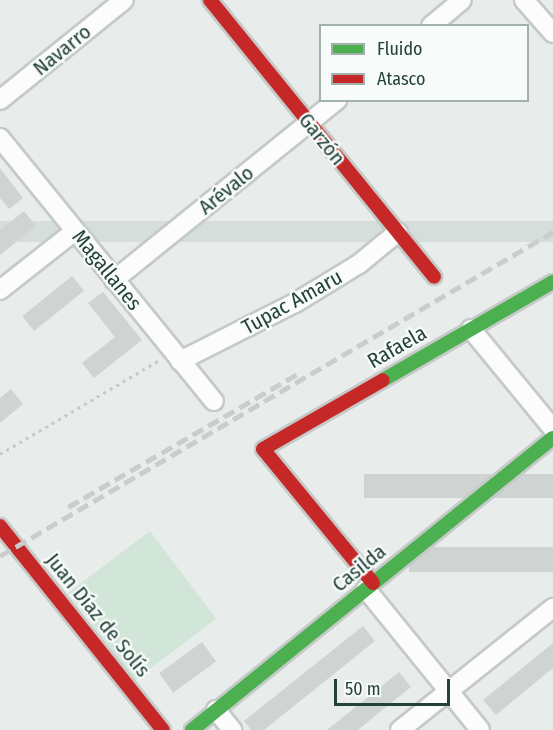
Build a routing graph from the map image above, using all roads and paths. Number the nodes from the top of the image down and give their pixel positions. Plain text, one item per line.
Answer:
1 (124, 0) edge
2 (210, 0) edge
3 (462, 0) edge
4 (524, 0) edge
5 (433, 24) edge
6 (553, 33) edge
7 (0, 100) edge
8 (336, 102) edge
9 (310, 123) junction
10 (0, 138) edge
11 (75, 231) junction
12 (398, 232) junction
13 (434, 277) dead end
14 (114, 280) junction
15 (553, 282) edge
16 (0, 290) edge
17 (471, 329) junction
18 (176, 356) junction
19 (214, 401) dead end
20 (553, 429) edge
21 (553, 438) edge
22 (0, 454) edge
23 (0, 526) edge
24 (370, 586) junction
25 (553, 608) edge
26 (449, 691) junction
27 (216, 710) junction
28 (163, 730) edge
29 (192, 730) edge
30 (232, 730) edge
31 (400, 730) edge
32 (480, 730) edge

1 - 7 street, Navarro
2 - 9 street, Garzón
3 - 5 street
4 - 6 street
8 - 9 street, Arévalo
9 - 12 street, Garzón
9 - 14 street, Arévalo
10 - 11 street, Magallanes
11 - 14 street, Magallanes
11 - 16 street
12 - 13 street, Garzón
12 - 18 street, Tupac Amaru
14 - 18 street, Magallanes
15 - 17 street, Rafaela
17 - 20 street
17 - 24 street, Rafaela
18 - 19 street, Magallanes
18 - 22 path
21 - 24 street, Casilda
23 - 28 street, Juan Díaz de Solís
24 - 26 street
24 - 27 street, Casilda
25 - 26 street
26 - 31 street
26 - 32 street
27 - 29 street, Casilda
27 - 30 street

